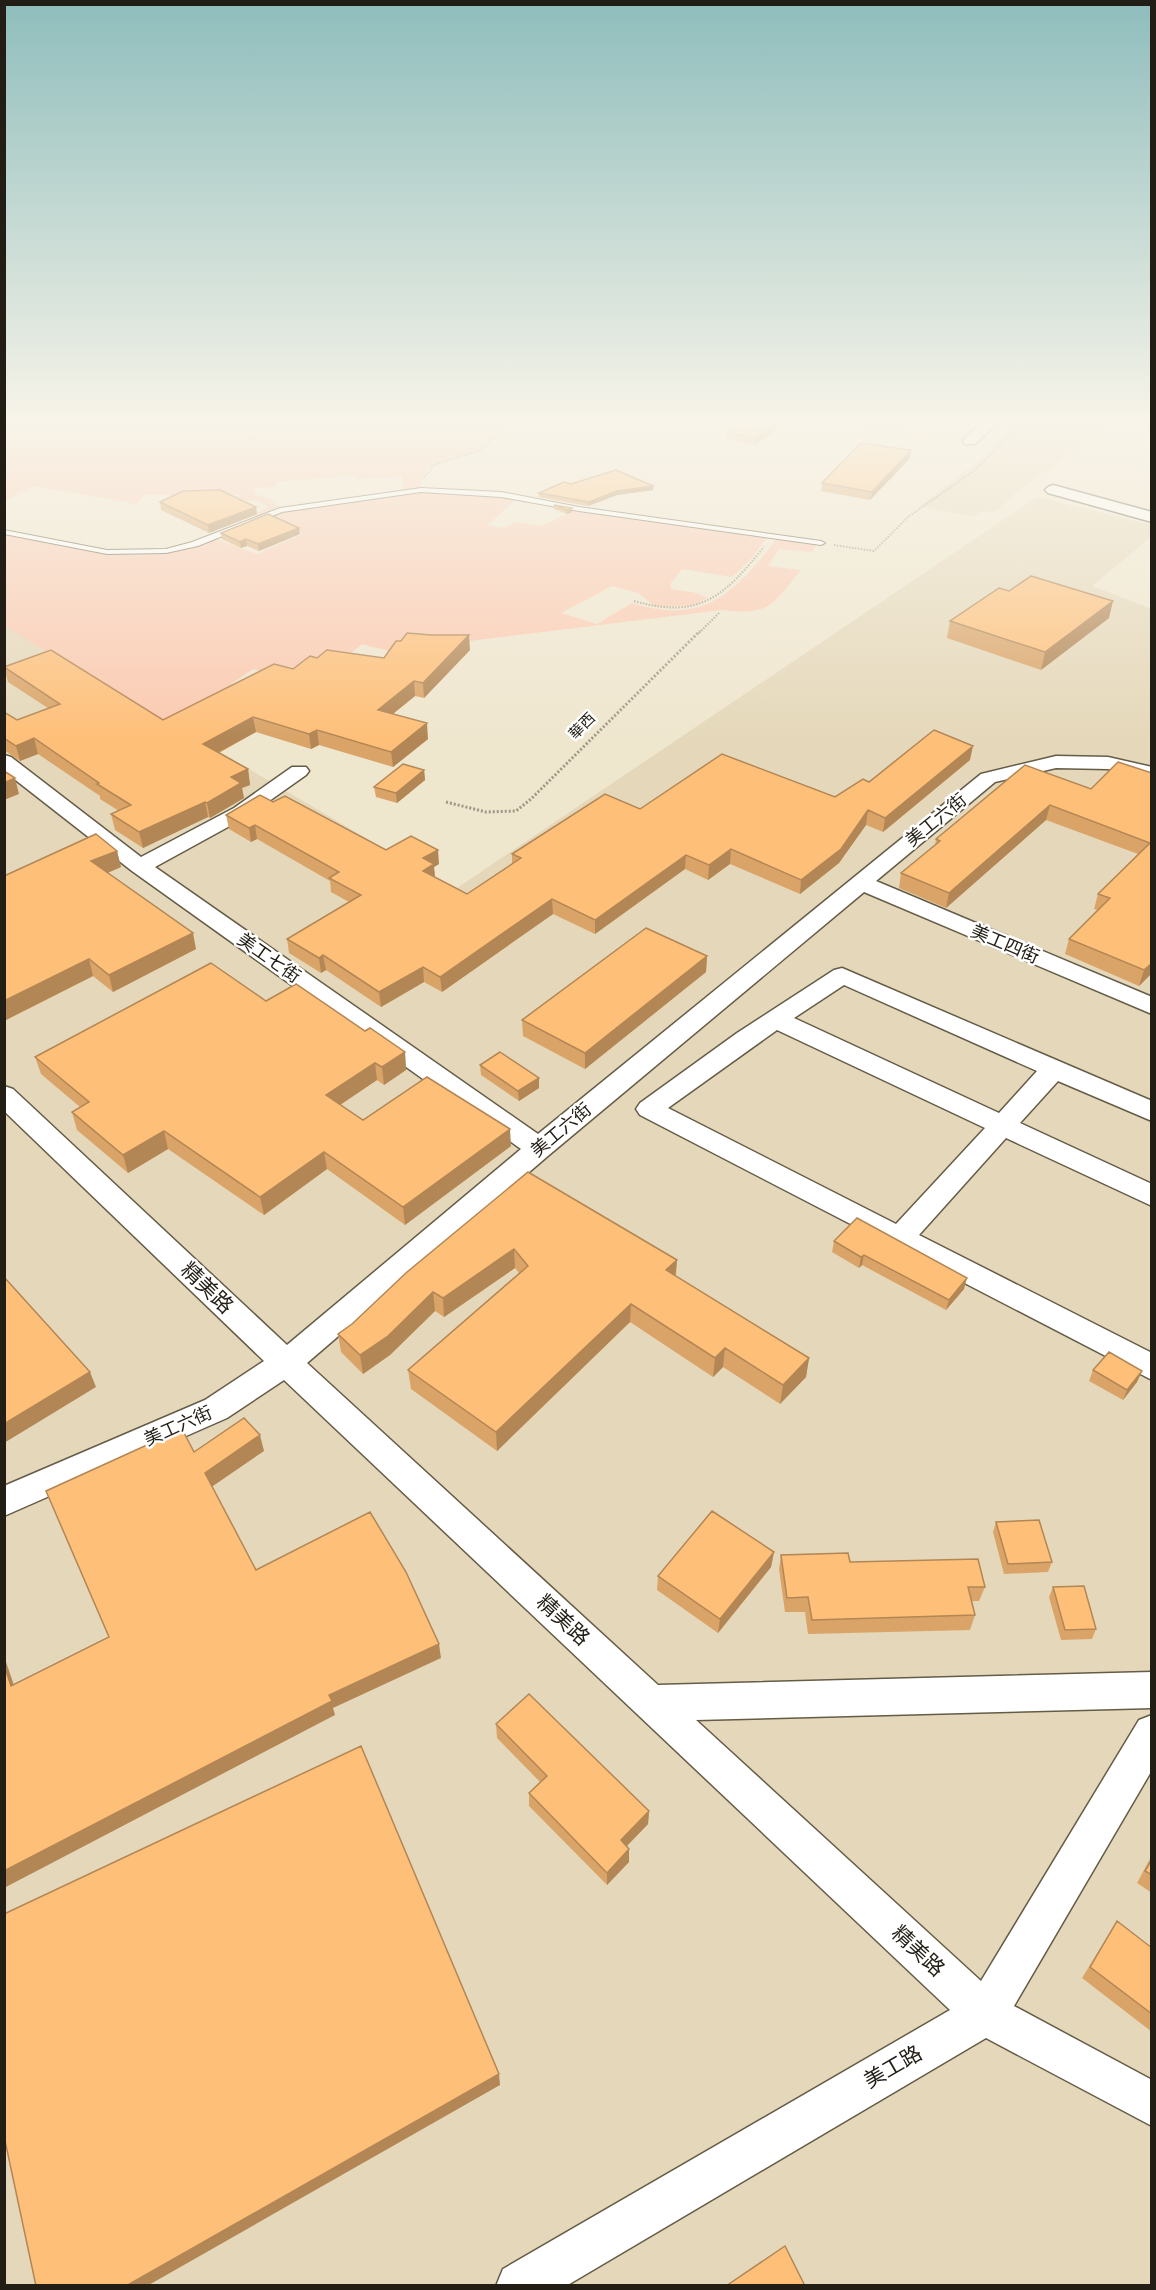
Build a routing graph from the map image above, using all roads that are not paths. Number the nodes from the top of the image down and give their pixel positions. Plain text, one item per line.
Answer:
1 (240, 526) edge
2 (700, 526) edge
3 (4, 532) edge
4 (821, 543) road end
5 (4, 761) edge
6 (299, 771) dead end
7 (1152, 773) edge
8 (140, 866) junction
9 (860, 882) junction
10 (1152, 1006) edge
11 (775, 1019) junction
12 (1054, 1069) junction
13 (4, 1095) edge
14 (1152, 1112) edge
15 (1003, 1126) junction
16 (539, 1148) junction
17 (1152, 1196) edge
18 (900, 1238) junction
19 (286, 1363) junction
20 (1152, 1368) edge
21 (4, 1502) edge
22 (1152, 1690) edge
23 (653, 1703) junction
24 (1152, 1733) edge
25 (985, 2014) junction
26 (1152, 2104) edge
27 (520, 2286) edge

1 - 3 lane
2 - 4 lane
5 - 8 street, 美工七街
6 - 8 street
7 - 9 street, 美工六街
8 - 16 street, 美工七街
9 - 10 street, 美工四街
9 - 16 street, 美工六街
11 - 12 street
11 - 15 street
11 - 18 street
12 - 14 street
12 - 15 street
13 - 19 street, 精美路
15 - 17 street
15 - 18 street
16 - 19 street, 美工六街
18 - 20 street
19 - 21 street, 美工六街
19 - 23 street, 精美路
22 - 23 street
23 - 25 street, 精美路
24 - 25 street, 美工路
25 - 26 street, 精美路
25 - 27 street, 美工路

